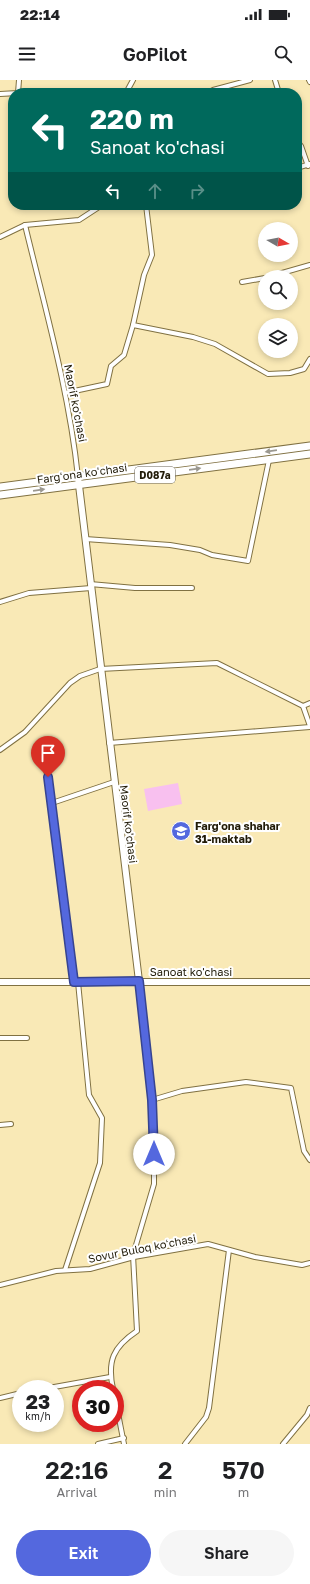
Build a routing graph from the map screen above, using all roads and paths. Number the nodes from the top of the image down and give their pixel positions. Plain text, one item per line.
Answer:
1 (250, 80) edge
2 (220, 88) edge
3 (302, 148) edge
4 (309, 165) edge
5 (90, 210) edge
6 (147, 210) edge
7 (25, 225) junction
8 (0, 237) edge
9 (310, 266) edge
10 (294, 270) edge
11 (258, 279) edge
12 (242, 282) dead end
13 (133, 325) junction
14 (310, 359) edge
15 (304, 369) junction
16 (310, 372) edge
17 (65, 393) junction
18 (310, 446) edge
19 (310, 454) edge
20 (269, 460) junction
21 (78, 477) junction
22 (78, 485) junction
23 (0, 487) edge
24 (0, 495) edge
25 (84, 539) junction
26 (90, 586) junction
27 (192, 588) dead end
28 (0, 602) edge
29 (100, 669) junction
30 (310, 702) edge
31 (303, 706) junction
32 (310, 726) edge
33 (109, 743) junction
34 (0, 750) edge
35 (43, 752) dead end
36 (114, 782) junction
37 (52, 803) junction
38 (139, 981) junction
39 (0, 982) edge
40 (76, 982) junction
41 (310, 982) edge
42 (0, 1038) edge
43 (27, 1038) dead end
44 (152, 1100) junction
45 (11, 1124) dead end
46 (0, 1125) edge
47 (310, 1160) edge
48 (229, 1250) junction
49 (134, 1257) junction
50 (310, 1263) edge
51 (65, 1270) junction
52 (0, 1285) edge
53 (110, 1377) junction
54 (111, 1380) edge
55 (64, 1385) edge
56 (12, 1395) edge
57 (0, 1398) edge
58 (310, 1408) edge
59 (309, 1416) edge
60 (123, 1432) edge
61 (124, 1438) junction
62 (98, 1444) edge
63 (124, 1444) edge
64 (185, 1444) edge
65 (283, 1444) edge

1 - 2 street
3 - 4 street
5 - 7 street
6 - 13 street
7 - 8 street
7 - 17 street, Maorif ko'chasi
9 - 10 street
11 - 12 street
13 - 15 street
13 - 17 street
14 - 15 street
15 - 16 street
17 - 21 street, Maorif ko'chasi
18 -> 21 main road, Fargʻona koʻchasi / D087a
19 - 20 main road, Fargʻona koʻchasi / D087a
22 -> 20 main road, Fargʻona koʻchasi / D087a
20 - 25 street
21 - 22 street, Maorif ko'chasi
21 - 23 main road, Fargʻona koʻchasi / D087a
24 -> 22 main road, Fargʻona koʻchasi / D087a
22 - 25 street, Maorif ko'chasi
25 - 26 street, Maorif ko'chasi
26 - 27 street
26 - 28 street
26 - 29 street, Maorif ko'chasi
29 - 31 street
29 - 33 street, Maorif ko'chasi
29 - 34 street
30 - 31 street
31 - 32 street
32 - 33 street
33 - 36 street, Maorif ko'chasi
35 - 37 street
36 - 37 street
36 - 38 street, Maorif ko'chasi
37 - 40 street
38 - 40 street, Sanoat ko'chasi
38 - 41 street, Sanoat ko'chasi
38 - 44 street
39 - 40 street, Sanoat ko'chasi
40 - 51 street
42 - 43 street
44 - 47 street
44 - 49 street
45 - 46 street
48 - 49 street, Sovur Buloq koʻchasi
48 - 50 street, Sovur Buloq koʻchasi
48 - 64 street
49 - 51 street, Sovur Buloq koʻchasi
49 - 53 street
51 - 52 street, Sovur Buloq koʻchasi
53 - 54 street
53 - 55 street
56 - 57 street
58 - 59 street
59 - 65 street
60 - 61 street
61 - 62 street
61 - 63 street

